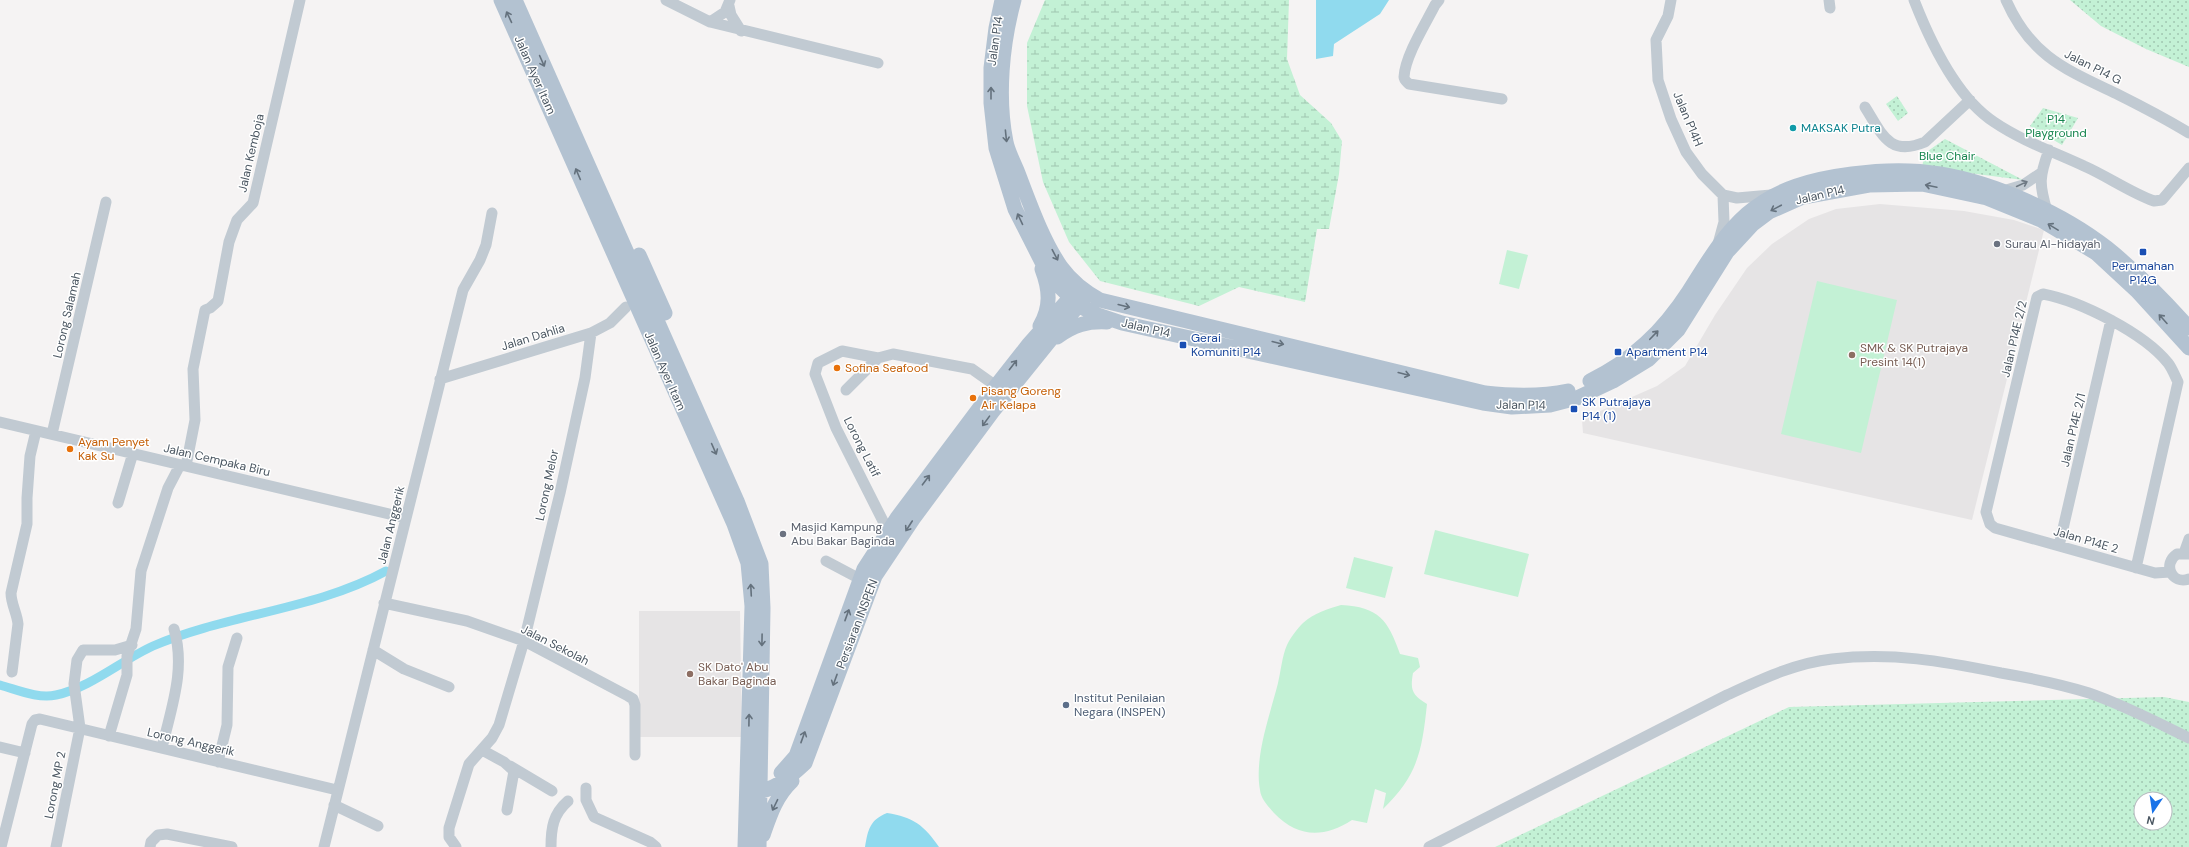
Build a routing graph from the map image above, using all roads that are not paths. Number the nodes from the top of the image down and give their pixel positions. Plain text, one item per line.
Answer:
1 (300, 0) edge
2 (501, 0) edge
3 (515, 0) edge
4 (666, 0) edge
5 (1002, 0) edge
6 (1014, 0) edge
7 (1440, 0) edge
8 (1671, 0) edge
9 (1914, 0) edge
10 (2006, 0) edge
11 (730, 3) edge
12 (710, 22) junction
13 (741, 31) junction
14 (878, 63) dead end
15 (1502, 99) dead end
16 (1970, 100) junction
17 (1865, 108) dead end
18 (2189, 133) edge
19 (2049, 150) junction
20 (2189, 168) edge
21 (2040, 173) junction
22 (2002, 191) junction
23 (1723, 195) junction
24 (1776, 195) junction
25 (587, 196) junction
26 (106, 202) dead end
27 (2047, 211) junction
28 (492, 213) dead end
29 (1032, 244) junction
30 (1718, 244) junction
31 (1079, 296) junction
32 (626, 307) junction
33 (2111, 320) junction
34 (1122, 323) junction
35 (2189, 328) edge
36 (591, 333) junction
37 (1037, 345) junction
38 (2189, 348) edge
39 (878, 358) junction
40 (440, 379) junction
41 (996, 386) junction
42 (846, 390) dead end
43 (0, 422) edge
44 (36, 431) junction
45 (52, 434) junction
46 (133, 454) junction
47 (183, 465) junction
48 (719, 493) junction
49 (118, 503) dead end
50 (406, 518) junction
51 (1995, 528) joint
52 (888, 531) junction
53 (2189, 539) edge
54 (2060, 546) junction
55 (2187, 554) edge
56 (826, 561) dead end
57 (2136, 568) junction
58 (2170, 572) junction
59 (860, 579) junction
60 (2189, 579) edge
61 (384, 603) junction
62 (175, 634) dead end
63 (237, 638) dead end
64 (524, 641) junction
65 (373, 650) junction
66 (129, 656) junction
67 (12, 672) dead end
68 (448, 687) dead end
69 (80, 728) junction
70 (109, 736) junction
71 (2189, 738) edge
72 (0, 747) edge
73 (162, 748) junction
74 (482, 750) junction
75 (25, 753) junction
76 (635, 755) dead end
77 (755, 755) junction
78 (218, 762) junction
79 (805, 763) junction
80 (510, 766) junction
81 (784, 771) junction
82 (586, 788) dead end
83 (754, 788) junction
84 (337, 790) junction
85 (552, 790) dead end
86 (568, 801) dead end
87 (334, 805) junction
88 (507, 810) dead end
89 (378, 826) dead end
90 (754, 846) edge
91 (1, 847) edge
92 (56, 847) edge
93 (150, 847) edge
94 (232, 847) edge
95 (324, 847) edge
96 (456, 847) edge
97 (551, 847) edge
98 (656, 847) edge
99 (1429, 847) edge

1 - 47 street, Jalan Kemboja
25 -> 2 main road, Jalan Ayer Itam
3 -> 77 main road, Jalan Ayer Itam
4 - 12 street
29 -> 5 main road, Jalan P14
6 -> 31 main road, Jalan P14
7 - 15 street
8 - 23 street, Jalan P14H
9 - 16 street
10 - 18 street, Jalan P14 G
11 - 12 street
11 - 13 street
12 - 13 street
13 - 14 street
16 - 17 street
16 - 19 street
19 - 20 street
19 - 21 street
22 -> 21 street
21 - 27 street
22 - 24 main road, Jalan P14
22 - 27 main road, Jalan P14
23 - 24 street
23 - 30 street
24 - 30 main road, Jalan P14
25 - 32 main road
25 - 48 main road, Jalan Ayer Itam
26 - 45 street, Lorong Salamah
27 - 35 main road, Jalan P14
28 - 40 street, Jalan Anggerik
29 - 31 main road, Jalan P14
29 - 37 main road
31 -> 30 main road, Jalan P14
31 - 34 main road, Jalan P14
31 - 37 main road
32 - 36 street, Jalan Dahlia
32 - 48 main road
33 - 51 street, Jalan P14E 2/2
33 - 54 street, Jalan P14E 2/1
33 - 57 street, Jalan P14E 2/2
34 - 37 main road
38 -> 34 main road, Jalan P14
36 - 40 street, Jalan Dahlia
36 - 64 street, Lorong Melor
41 -> 37 main road, Persiaran INSPEN
37 -> 79 main road, Persiaran INSPEN
39 - 41 street
39 - 42 street
39 - 52 street, Lorong Latif
40 - 50 street, Jalan Anggerik
52 -> 41 main road, Persiaran INSPEN
43 - 44 street, Jalan Cempaka Biru
44 - 45 street, Jalan Cempaka Biru
44 - 67 street
45 - 46 street, Jalan Cempaka Biru
46 - 47 street, Jalan Cempaka Biru
46 - 49 street
47 - 50 street, Jalan Cempaka Biru
47 - 66 street, Jalan Kemboja
77 -> 48 main road, Jalan Ayer Itam
50 - 61 street, Jalan Anggerik
51 - 54 street, Jalan P14E 2
52 - 59 main road, Persiaran INSPEN
53 - 55 street
54 - 57 street, Jalan P14E 2
55 - 58 street
56 - 59 street
57 - 58 street, Jalan P14E 2
58 - 60 street
81 -> 59 main road, Persiaran INSPEN
61 - 64 street, Jalan Sekolah
61 - 65 street, Jalan Anggerik
62 - 73 street
63 - 78 street
64 - 74 street, Lorong Melor
64 - 76 street, Jalan Sekolah
65 - 68 street
65 - 84 street, Jalan Anggerik
66 - 69 street, Lorong MP 2
66 - 70 street, Jalan Kemboja
69 - 70 street, Lorong Anggerik
69 - 75 street, Lorong Anggerik
69 - 92 street, Lorong MP 2
70 - 73 street, Lorong Anggerik
71 - 99 street
72 - 75 street
73 - 78 street, Lorong Anggerik
74 - 80 street
74 - 96 street, Lorong Melor
75 - 91 street
77 - 81 main road
77 - 83 main road
78 - 84 street, Lorong Anggerik
79 - 83 main road, Persiaran INSPEN
79 -> 90 main road
80 - 85 street
80 - 88 street
81 - 83 main road, Persiaran INSPEN
82 - 98 street
83 - 90 main road
84 - 87 street, Jalan Anggerik
86 - 97 street
87 - 89 street
87 - 95 street, Jalan Anggerik
93 - 94 street

